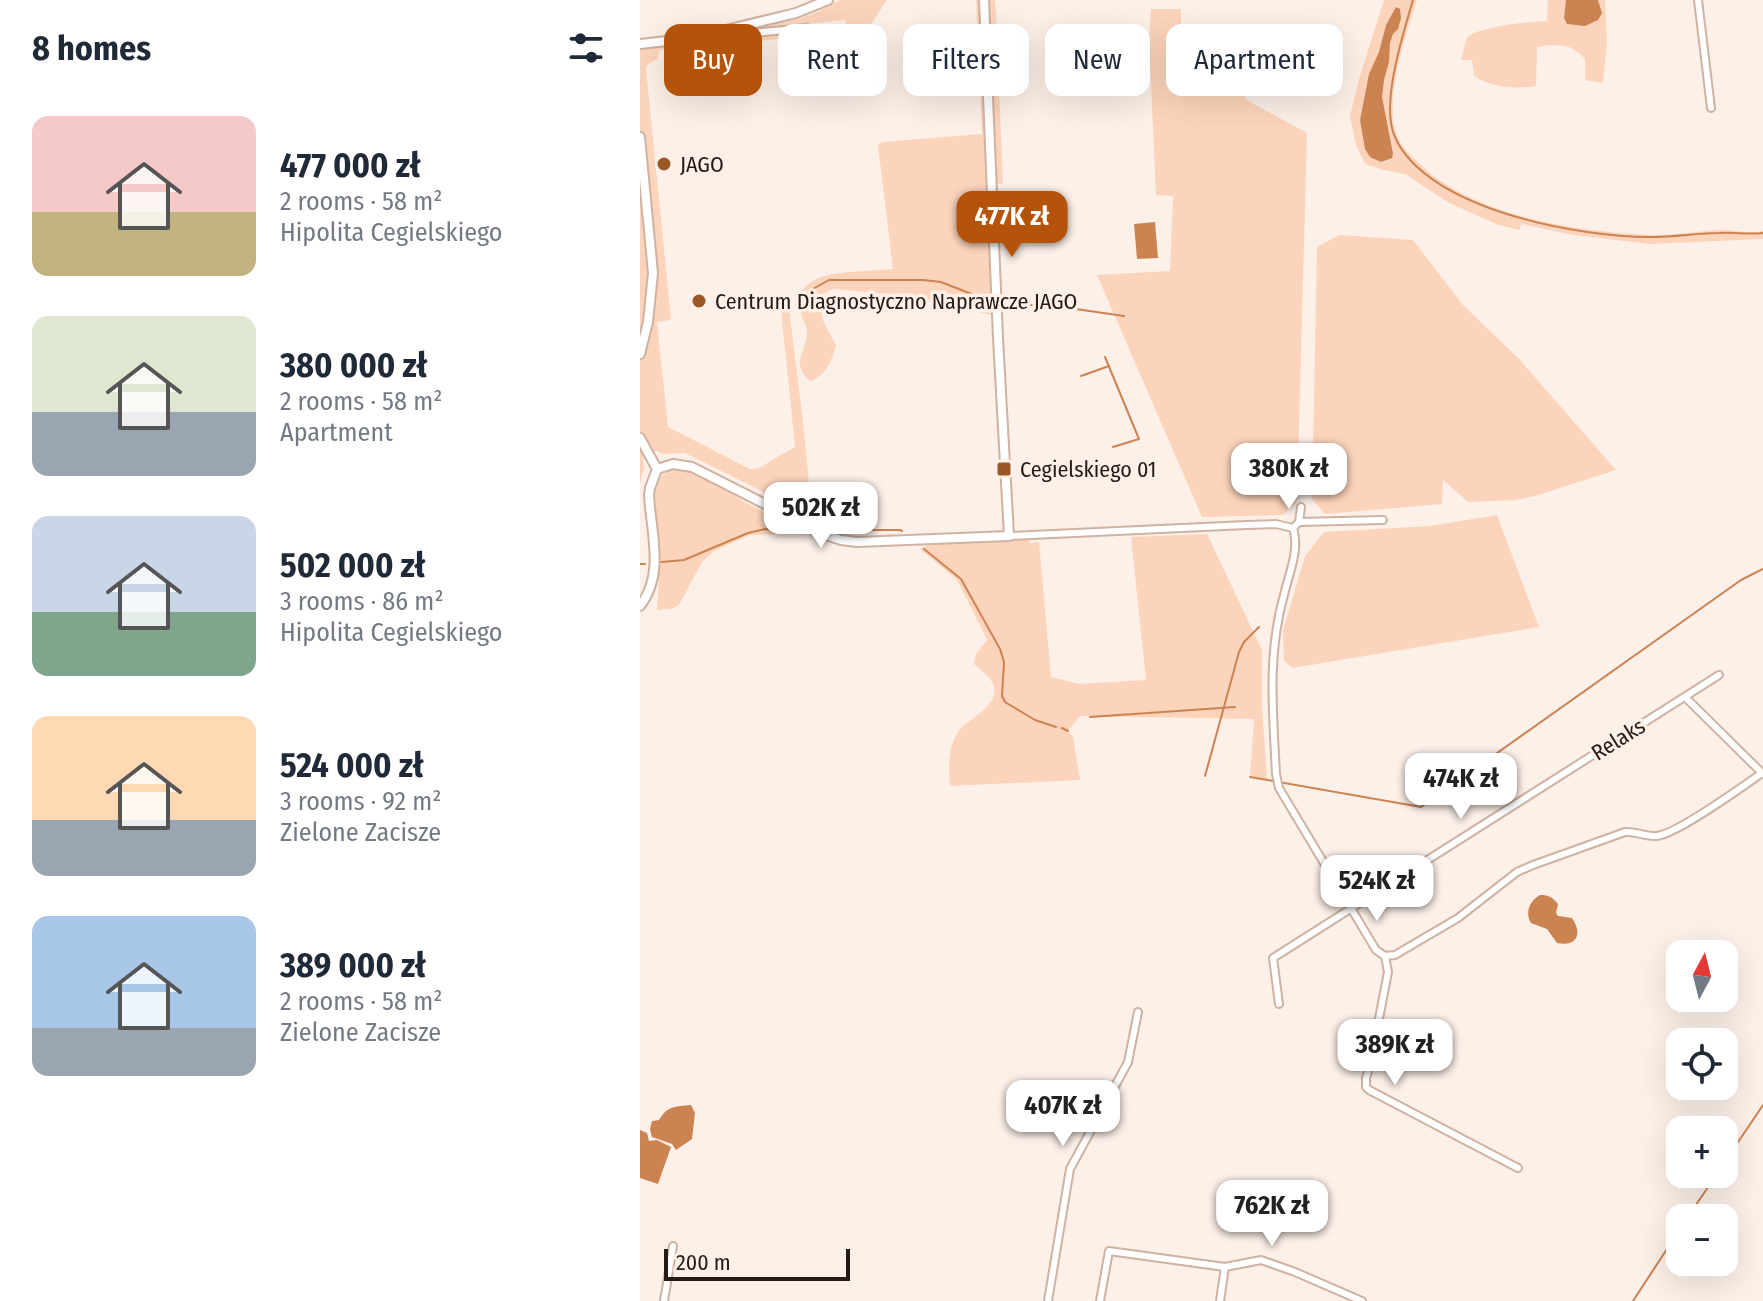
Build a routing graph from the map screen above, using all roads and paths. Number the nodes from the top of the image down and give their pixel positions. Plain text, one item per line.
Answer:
1 (828, 0) edge
2 (984, 0) edge
3 (1698, 0) edge
4 (752, 24) edge
5 (664, 41) edge
6 (640, 44) edge
7 (1711, 108) dead end
8 (640, 137) edge
9 (640, 354) edge
10 (640, 438) edge
11 (657, 469) junction
12 (1301, 507) dead end
13 (1007, 520) junction
14 (1383, 520) dead end
15 (1299, 522) junction
16 (1293, 528) junction
17 (1009, 536) junction
18 (995, 537) junction
19 (640, 606) edge
20 (1719, 675) dead end
21 (1685, 697) junction
22 (1763, 774) edge
23 (1351, 908) junction
24 (1385, 956) junction
25 (1279, 1004) dead end
26 (1138, 1012) dead end
27 (1518, 1168) dead end
28 (673, 1246) dead end
29 (1225, 1267) junction
30 (664, 1301) edge
31 (1048, 1301) edge
32 (1100, 1301) edge
33 (1220, 1301) edge
34 (1362, 1301) edge

1 - 4 street
2 - 13 street
3 - 7 street
5 - 6 street
8 - 9 street
10 - 11 street
11 - 18 street
11 - 19 street
12 - 15 street
13 - 17 street
13 - 18 street
14 - 15 street
15 - 16 street
16 - 17 street
16 - 23 street
17 - 18 street
20 - 21 street, Relaks
21 - 22 street
21 - 23 street, Relaks
22 - 24 street
23 - 24 street
23 - 25 street, Relaks
24 - 27 street
26 - 31 street
28 - 30 street
29 - 32 street
29 - 33 street
29 - 34 street

